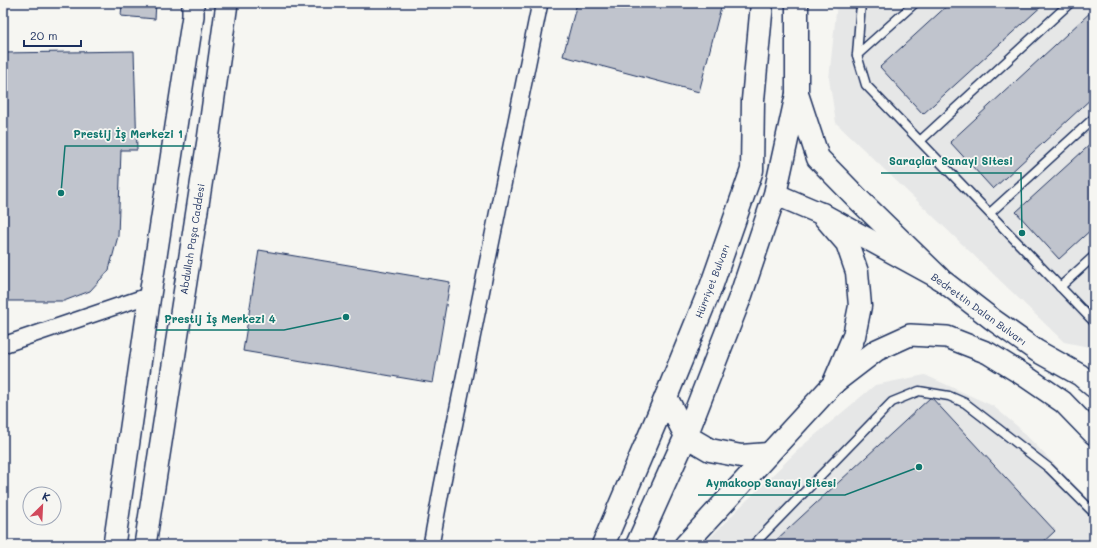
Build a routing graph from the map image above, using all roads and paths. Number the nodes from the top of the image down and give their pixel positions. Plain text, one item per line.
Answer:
1 (193, 3) edge
2 (227, 3) edge
3 (540, 3) edge
4 (762, 3) edge
5 (797, 3) edge
6 (861, 3) edge
7 (915, 3) edge
8 (1070, 3) edge
9 (857, 55) junction
10 (797, 94) junction
11 (1094, 118) edge
12 (920, 141) junction
13 (775, 194) junction
14 (740, 205) junction
15 (990, 213) junction
16 (822, 214) junction
17 (1094, 256) edge
18 (939, 278) junction
19 (1060, 287) junction
20 (150, 295) junction
21 (1094, 322) edge
22 (3, 345) edge
23 (1037, 351) junction
24 (1094, 364) edge
25 (834, 383) junction
26 (1094, 387) edge
27 (666, 396) junction
28 (1094, 434) edge
29 (686, 436) junction
30 (768, 454) junction
31 (1094, 513) edge
32 (114, 545) edge
33 (145, 545) edge
34 (431, 545) edge
35 (603, 545) edge
36 (637, 545) edge
37 (685, 545) edge
38 (753, 545) edge

1 - 20 main road
2 - 33 main road, Abdullah Paşa Caddesi
3 - 34 street
4 - 14 main road, Hürriyet Bulvarı
5 - 10 main road
6 - 9 lane
7 - 9 lane
8 - 12 lane
9 - 12 lane
10 - 13 main road
10 - 18 main road
11 - 15 lane
12 - 15 lane
13 - 14 main road
13 - 16 main road, Bedrettin Dalan Bulvarı
13 - 29 main road
14 - 27 main road, Hürriyet Bulvarı
15 - 19 lane
16 - 18 main road, Bedrettin Dalan Bulvarı
16 - 25 main road
17 - 19 lane
18 - 23 main road, Bedrettin Dalan Bulvarı
19 - 21 lane
20 - 22 street
20 - 32 main road
23 - 24 main road
23 - 26 main road, Bedrettin Dalan Bulvarı
25 - 28 main road
25 - 30 main road
27 - 29 main road
27 - 35 main road, Hürriyet Bulvarı
29 - 30 main road
29 - 36 main road
30 - 37 main road
31 - 38 lane

